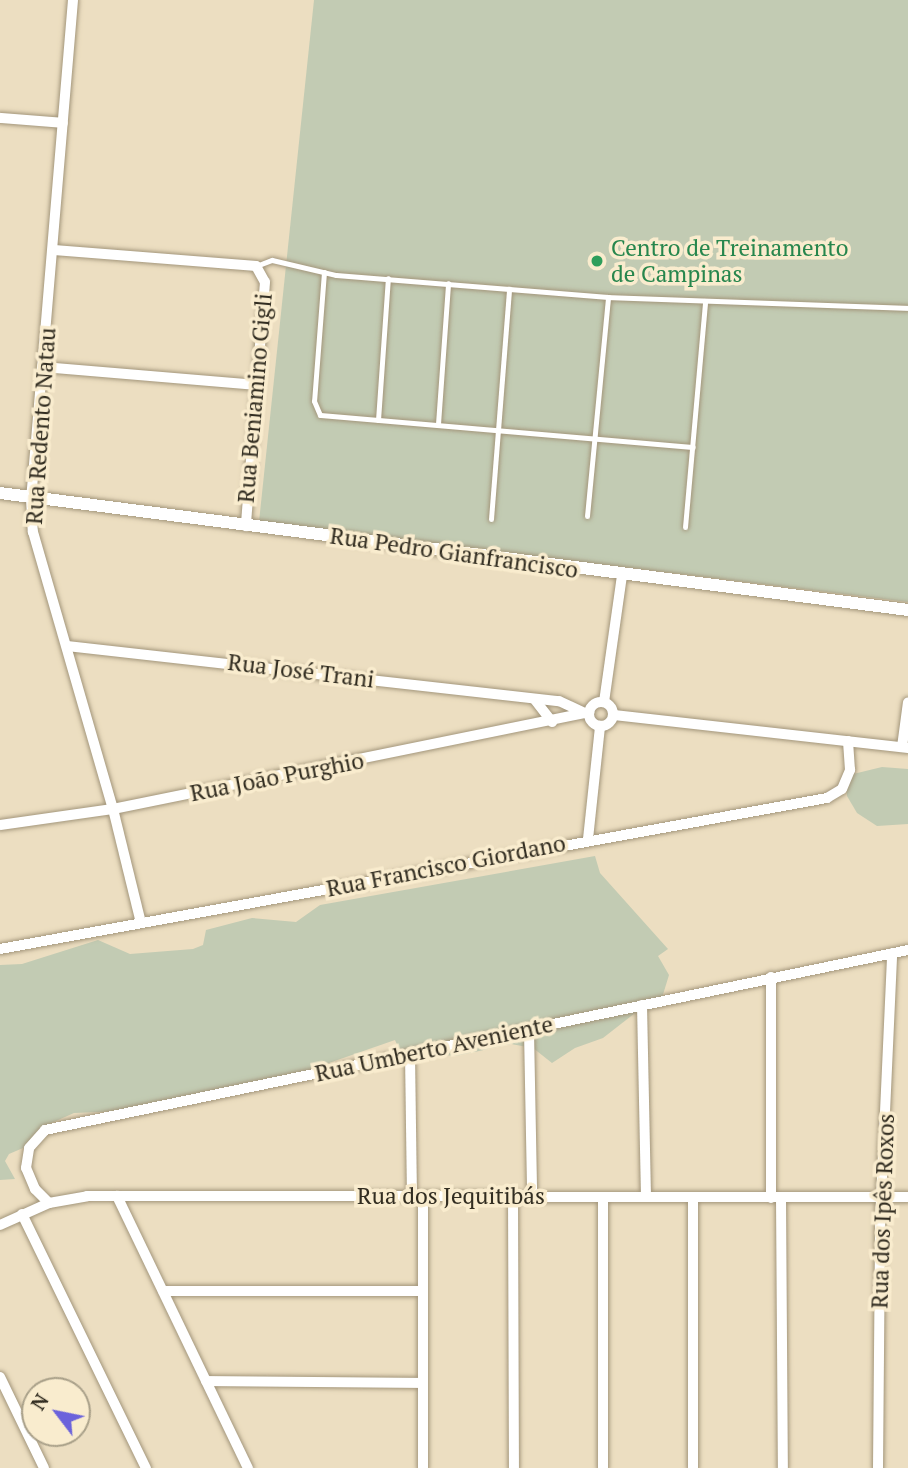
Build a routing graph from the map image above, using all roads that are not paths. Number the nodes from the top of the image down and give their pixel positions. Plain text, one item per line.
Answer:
1 (73, 0) edge
2 (0, 118) edge
3 (63, 123) junction
4 (54, 250) junction
5 (256, 266) junction
6 (324, 272) junction
7 (388, 278) junction
8 (448, 283) junction
9 (509, 289) junction
10 (608, 297) junction
11 (705, 301) junction
12 (908, 309) edge
13 (42, 367) junction
14 (255, 385) junction
15 (378, 420) junction
16 (438, 424) junction
17 (497, 430) junction
18 (594, 439) junction
19 (693, 447) junction
20 (0, 493) edge
21 (32, 498) junction
22 (587, 516) dead end
23 (491, 519) dead end
24 (246, 526) junction
25 (685, 527) dead end
26 (622, 576) junction
27 (908, 610) edge
28 (67, 646) junction
29 (535, 700) junction
30 (604, 702) junction
31 (908, 702) edge
32 (614, 715) junction
33 (592, 718) junction
34 (552, 722) junction
35 (848, 741) junction
36 (905, 747) edge
37 (113, 809) junction
38 (0, 825) edge
39 (588, 839) junction
40 (141, 923) junction
41 (0, 949) edge
42 (908, 950) edge
43 (892, 953) junction
44 (771, 977) junction
45 (642, 1005) junction
46 (529, 1031) junction
47 (410, 1054) junction
48 (513, 1194) junction
49 (532, 1194) junction
50 (117, 1196) junction
51 (693, 1196) junction
52 (418, 1197) junction
53 (603, 1197) junction
54 (646, 1197) junction
55 (884, 1197) junction
56 (908, 1197) edge
57 (776, 1198) junction
58 (49, 1203) junction
59 (22, 1214) junction
60 (0, 1225) edge
61 (163, 1291) junction
62 (422, 1292) junction
63 (0, 1377) edge
64 (206, 1381) junction
65 (423, 1382) junction
66 (44, 1468) edge
67 (146, 1468) edge
68 (248, 1468) edge
69 (423, 1468) edge
70 (514, 1468) edge
71 (603, 1468) edge
72 (693, 1468) edge
73 (783, 1468) edge
74 (877, 1468) edge

1 - 3 street, Rua Redento Natau
2 - 3 street
3 - 4 street, Rua Redento Natau
4 - 5 street, Rua Beniamino Gigli
4 - 13 street, Rua Redento Natau
5 - 6 lane
5 - 14 street, Rua Beniamino Gigli
6 - 7 lane
6 - 15 lane
7 - 8 lane
7 - 15 lane
8 - 9 lane
8 - 16 lane
9 - 10 lane
9 - 17 lane
10 - 11 lane
10 - 18 lane
11 - 12 lane
11 - 19 lane
13 - 14 street
13 - 21 street, Rua Redento Natau
14 - 24 street, Rua Beniamino Gigli
15 - 16 lane
16 - 17 lane
17 - 18 lane
17 - 23 lane
18 - 19 lane
18 - 22 lane
19 - 25 lane
20 - 21 street, Rua Pedro Gianfrancisco
21 - 24 street, Rua Pedro Gianfrancisco
21 - 28 street, Rua Redento Natau
24 - 26 street, Rua Pedro Gianfrancisco
26 - 27 street, Rua Pedro Gianfrancisco
26 - 30 street
28 - 29 street, Rua José Trani
28 - 37 street, Rua Redento Natau
29 - 33 street, Rua José Trani
29 - 34 street
30 - 32 street
30 - 33 street
31 - 36 street
32 - 33 street
32 - 35 street
33 - 34 street, Rua João Purghio
33 - 39 street
34 - 37 street, Rua João Purghio
35 - 36 street
35 - 39 street, Rua Francisco Giordano
37 - 38 street, Rua João Purghio
37 - 40 street, Rua Redento Natau
39 - 40 street, Rua Francisco Giordano
40 - 41 street, Rua Francisco Giordano
42 - 43 street, Rua Umberto Aveniente
43 - 44 street, Rua Umberto Aveniente
43 - 55 street, Rua dos Ipês Roxos
44 - 45 street, Rua Umberto Aveniente
44 - 57 street
45 - 46 street, Rua Umberto Aveniente
45 - 54 street
46 - 47 street, Rua Umberto Aveniente
46 - 49 street
47 - 52 street
47 - 58 street, Rua Umberto Aveniente
48 - 49 street, Rua dos Jequitibás
48 - 52 street, Rua dos Jequitibás
48 - 70 street
49 - 53 street, Rua dos Jequitibás
50 - 52 street, Rua dos Jequitibás
50 - 58 street, Rua dos Jequitibás
50 - 61 street
51 - 54 street, Rua dos Jequitibás
51 - 57 street, Rua dos Jequitibás
51 - 72 street
52 - 62 street
53 - 54 street, Rua dos Jequitibás
53 - 71 street
55 - 56 street, Rua dos Jequitibás
55 - 57 street, Rua dos Jequitibás
55 - 74 street, Rua dos Ipês Roxos
57 - 73 street
58 - 59 street, Rua dos Jequitibás
59 - 60 street, Rua dos Jequitibás
59 - 67 street
61 - 62 street
61 - 64 street
62 - 65 street
63 - 66 street
64 - 65 street
64 - 68 street
65 - 69 street

